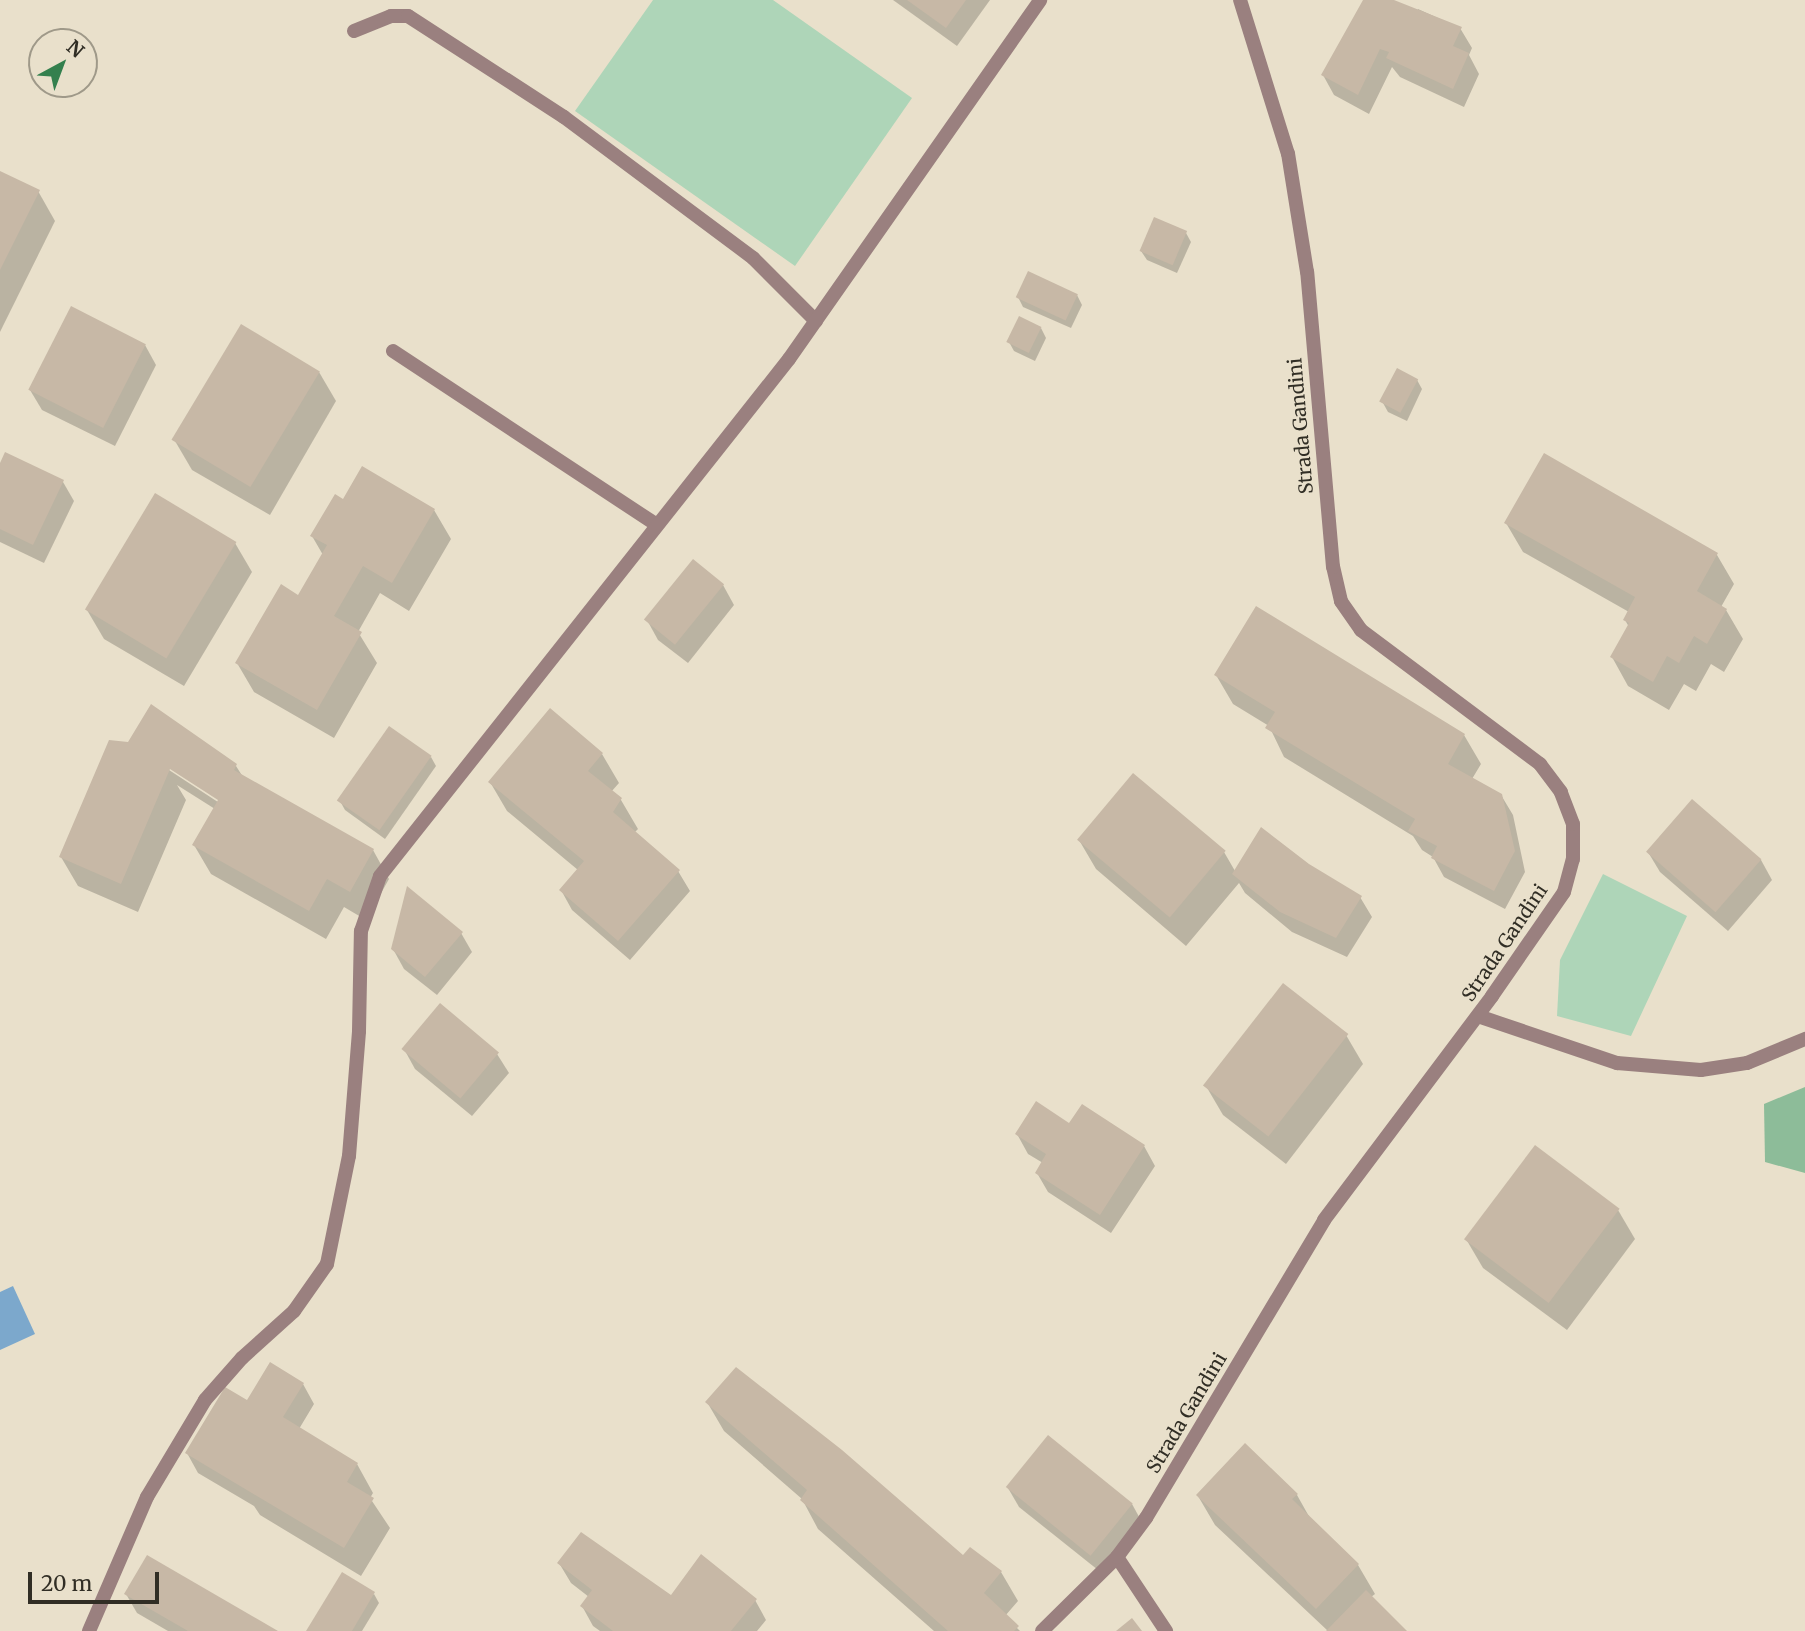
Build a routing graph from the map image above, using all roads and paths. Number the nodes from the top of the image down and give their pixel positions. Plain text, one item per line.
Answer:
1 (1040, 0) edge
2 (1240, 0) edge
3 (354, 31) dead end
4 (816, 321) junction
5 (393, 351) dead end
6 (657, 525) junction
7 (1478, 1016) junction
8 (1805, 1040) edge
9 (1117, 1557) junction
10 (89, 1631) edge
11 (1042, 1631) edge
12 (1166, 1631) edge

1 - 4 street
2 - 7 street, Strada Gandini
3 - 4 street
4 - 6 street
5 - 6 street
6 - 10 street
7 - 8 street
7 - 9 street, Strada Gandini
9 - 11 street, Strada Gandini
9 - 12 street

